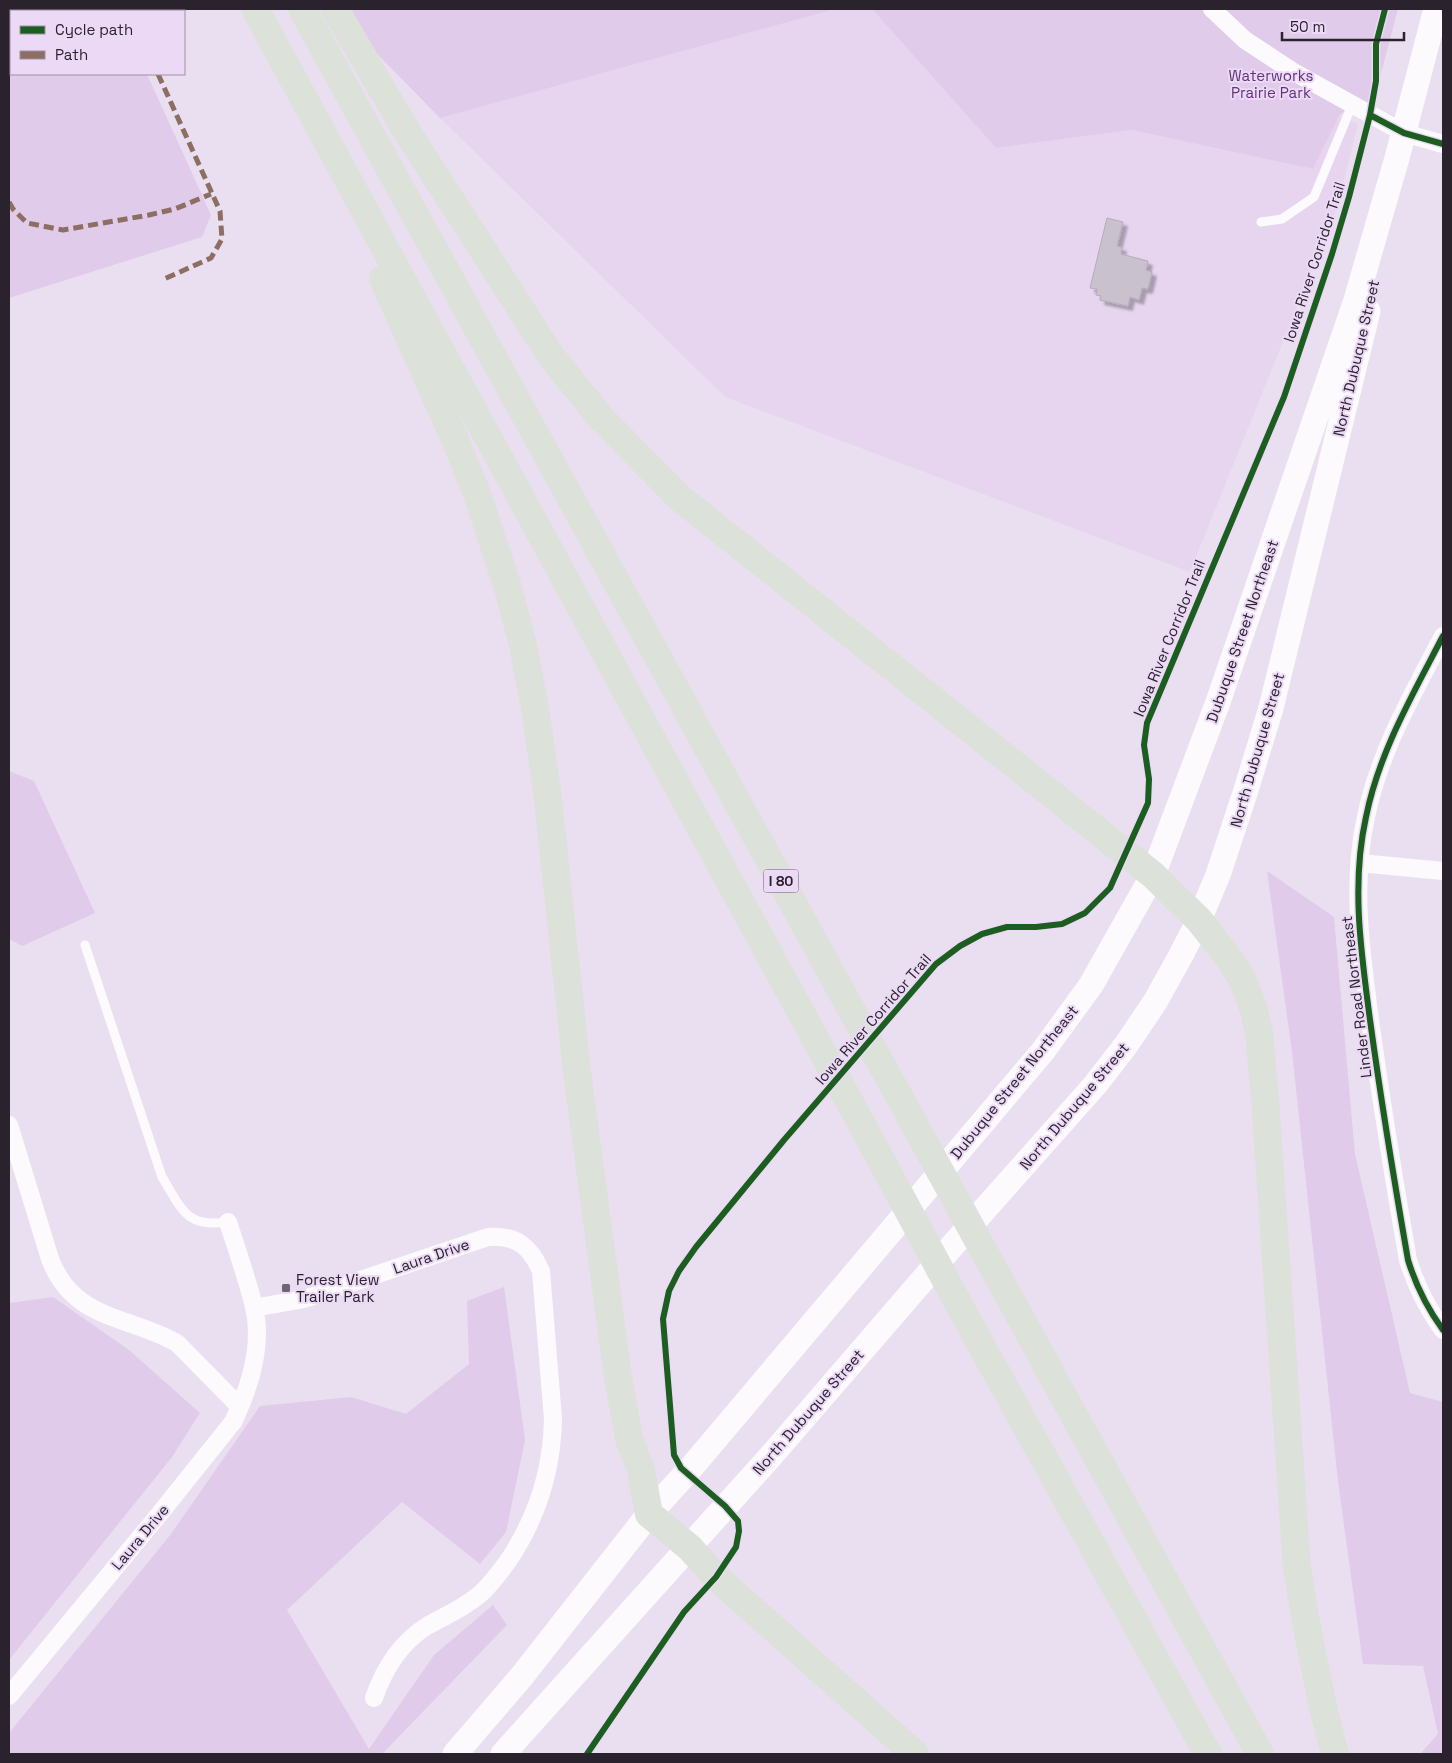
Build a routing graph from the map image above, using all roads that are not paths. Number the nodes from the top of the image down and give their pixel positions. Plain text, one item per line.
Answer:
1 (255, 9) edge
2 (302, 9) edge
3 (335, 9) edge
4 (1212, 9) edge
5 (1436, 9) edge
6 (268, 33) junction
7 (1352, 105) junction
8 (1404, 133) junction
9 (1443, 144) edge
10 (1397, 158) junction
11 (1261, 222) dead end
12 (1443, 636) edge
13 (1360, 863) junction
14 (1443, 871) edge
15 (1153, 875) junction
16 (1199, 920) junction
17 (85, 946) dead end
18 (9, 1125) edge
19 (12, 1146) edge
20 (228, 1222) joint
21 (254, 1308) junction
22 (1443, 1330) edge
23 (240, 1407) junction
24 (649, 1514) junction
25 (690, 1548) junction
26 (9, 1696) edge
27 (374, 1698) dead end
28 (455, 1754) edge
29 (502, 1754) edge
30 (915, 1754) edge
31 (1208, 1754) edge
32 (1260, 1754) edge
33 (1336, 1754) edge

1 - 6 highway
2 - 32 highway, I 80
3 - 15 highway
4 - 7 street
5 - 8 main road, Dubuque Street Northeast
6 - 24 highway
6 - 31 highway
7 - 8 street
7 - 11 lane
8 - 9 street
8 - 10 main road, Dubuque Street Northeast
10 - 15 main road, Dubuque Street Northeast
10 - 16 main road, North Dubuque Street
12 - 13 street, Linder Road Northeast
13 - 14 street
13 - 22 street, Linder Road Northeast
15 - 16 highway
15 - 24 main road, Dubuque Street Northeast
16 - 25 main road, North Dubuque Street
16 - 33 highway
17 - 20 lane
18 - 19 street
19 - 23 street
20 - 21 street
21 - 23 street, Laura Drive
21 - 27 street, Laura Drive
23 - 26 street, Laura Drive
24 - 25 highway
24 - 28 main road
25 - 29 main road, North Dubuque Street
25 - 30 highway

